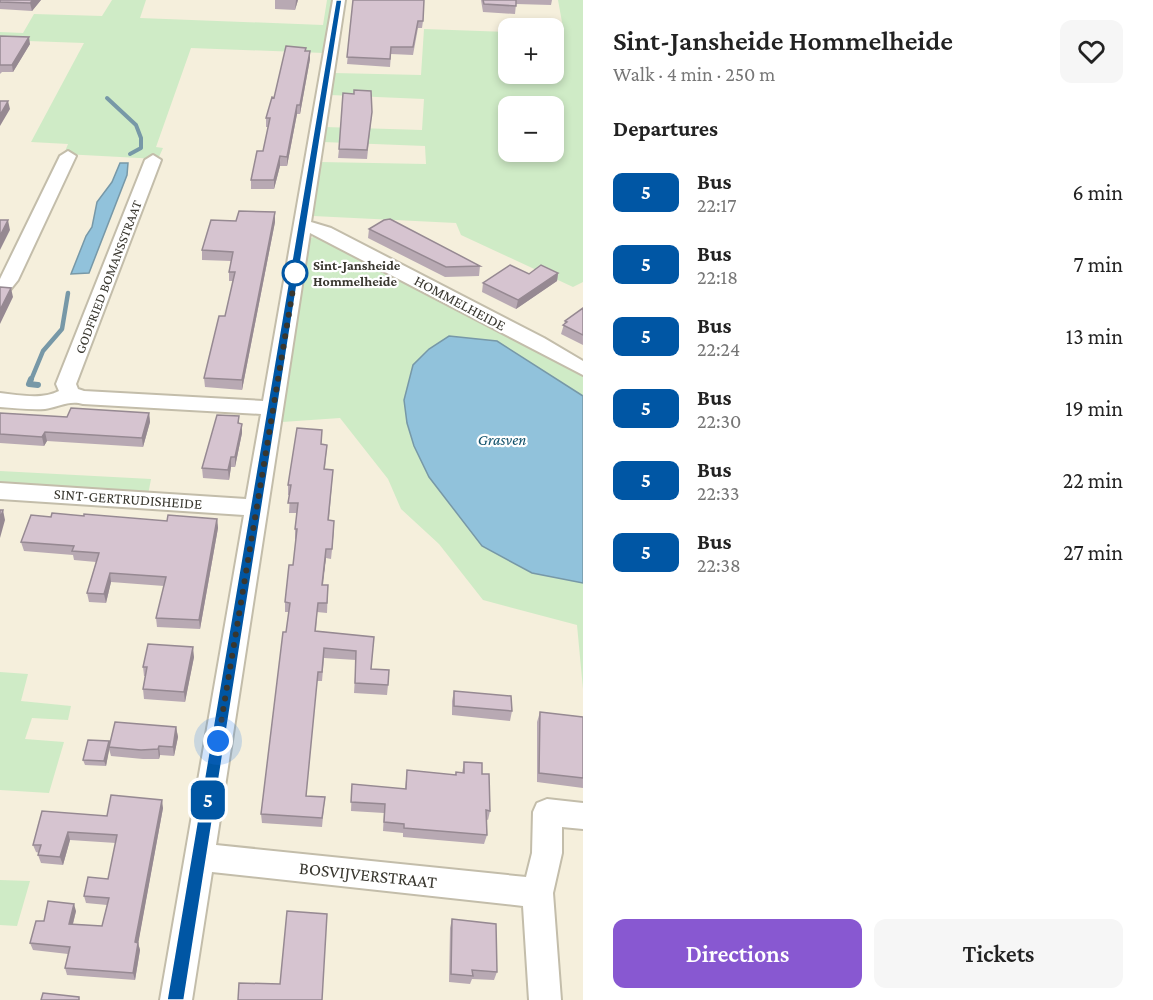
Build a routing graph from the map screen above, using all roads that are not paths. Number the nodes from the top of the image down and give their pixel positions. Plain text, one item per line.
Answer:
1 (339, 0) edge
2 (68, 156) dead end
3 (153, 160) dead end
4 (303, 225) junction
5 (0, 286) edge
6 (583, 369) edge
7 (70, 393) junction
8 (0, 400) edge
9 (273, 408) junction
10 (0, 491) edge
11 (255, 508) junction
12 (583, 816) edge
13 (198, 857) junction
14 (538, 893) junction
15 (176, 1000) edge
16 (545, 1000) edge

1 - 4 street
2 - 5 street
3 - 7 street, GODFRIED BOMANSSTRAAT
4 - 6 street, HOMMELHEIDE
4 - 9 street
7 - 8 street
7 - 9 street
9 - 11 street
10 - 11 street, SINT-GERTRUDISHEIDE
11 - 13 street
12 - 14 street
13 - 14 street, BOSVIJVERSTRAAT
13 - 15 street
14 - 16 street

